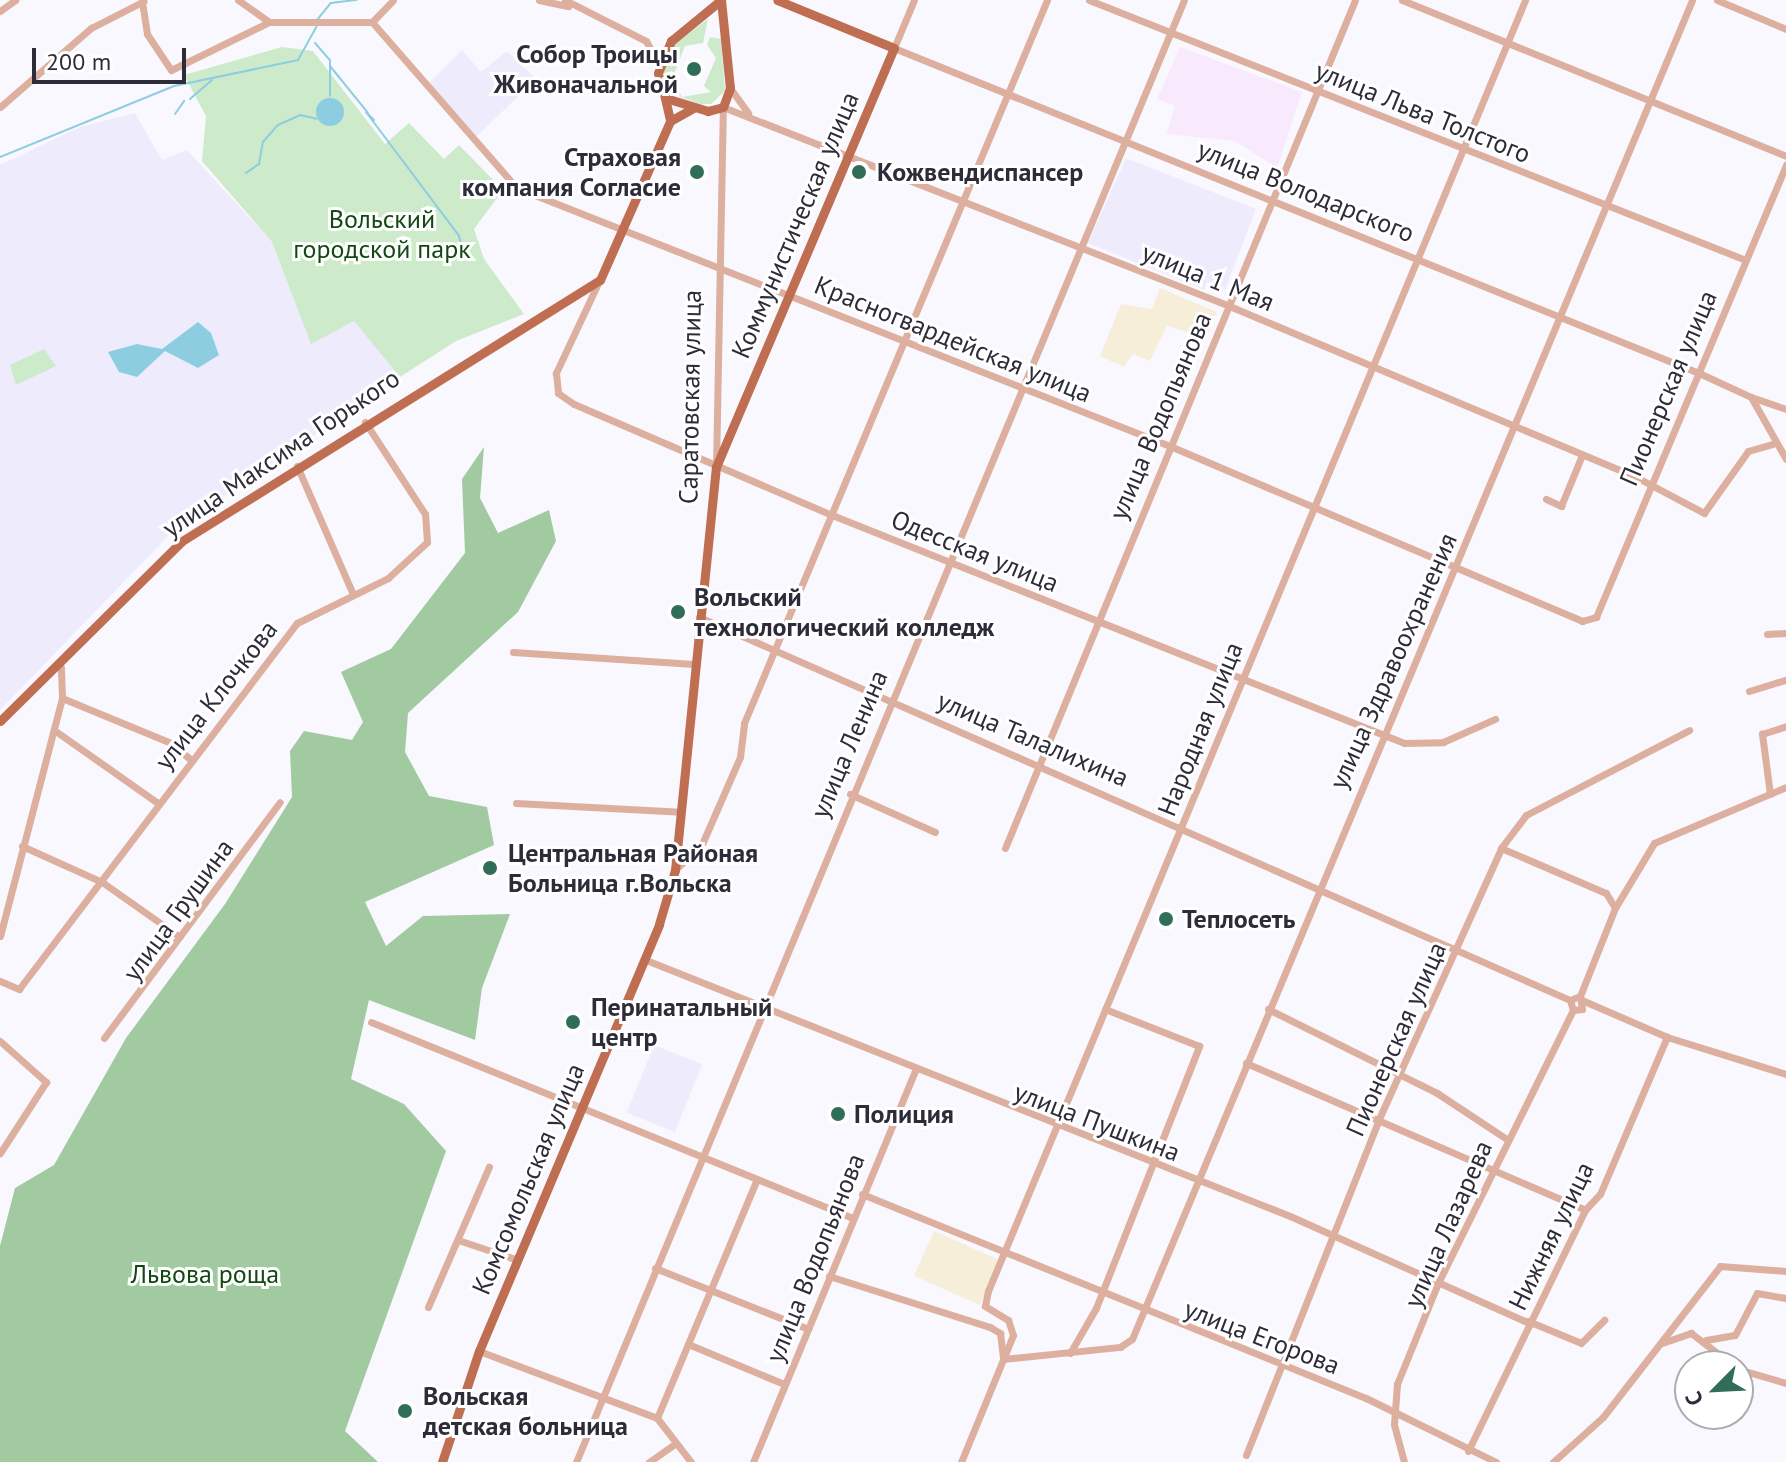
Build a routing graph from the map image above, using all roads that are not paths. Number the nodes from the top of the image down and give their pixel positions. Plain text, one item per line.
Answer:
1 (15, 0) edge
2 (126, 0) edge
3 (238, 0) edge
4 (393, 0) edge
5 (539, 0) edge
6 (721, 0) edge
7 (777, 0) edge
8 (914, 0) edge
9 (1047, 0) edge
10 (1089, 0) edge
11 (1184, 0) edge
12 (1355, 0) edge
13 (1402, 0) edge
14 (1525, 0) edge
15 (1692, 0) edge
16 (1717, 0) edge
17 (144, 1) edge
18 (566, 3) edge
19 (132, 8) junction
20 (0, 11) edge
21 (708, 15) junction
22 (269, 22) junction
23 (372, 22) junction
24 (723, 22) junction
25 (1786, 29) edge
26 (1170, 32) junction
27 (1507, 43) junction
28 (894, 48) junction
29 (660, 65) junction
30 (730, 88) junction
31 (1317, 91) junction
32 (1007, 93) junction
33 (664, 94) junction
34 (1652, 101) junction
35 (0, 107) edge
36 (723, 107) junction
37 (693, 108) junction
38 (708, 111) junction
39 (748, 113) junction
40 (670, 121) junction
41 (720, 129) junction
42 (1123, 141) junction
43 (1462, 149) junction
44 (850, 152) junction
45 (1786, 156) edge
46 (1786, 164) edge
47 (963, 198) junction
48 (1271, 200) junction
49 (1606, 206) junction
50 (620, 231) junction
51 (1079, 247) junction
52 (1416, 259) junction
53 (1743, 259) junction
54 (715, 267) junction
55 (600, 280) junction
56 (790, 295) junction
57 (1227, 305) junction
58 (1561, 317) junction
59 (903, 344) junction
60 (1372, 366) junction
61 (1699, 373) junction
62 (1019, 388) junction
63 (1751, 397) junction
64 (1786, 409) edge
65 (365, 422) junction
66 (1516, 426) junction
67 (1772, 444) junction
68 (1170, 446) junction
69 (1582, 455) junction
70 (1786, 459) edge
71 (297, 466) junction
72 (716, 467) junction
73 (1648, 486) junction
74 (1546, 499) dead end
75 (1311, 511) junction
76 (832, 515) junction
77 (948, 562) junction
78 (1455, 572) junction
79 (352, 592) junction
80 (699, 617) junction
81 (1582, 621) joint
82 (1096, 622) junction
83 (1786, 633) edge
84 (1767, 634) dead end
85 (513, 652) dead end
86 (775, 652) junction
87 (694, 664) junction
88 (61, 667) junction
89 (1242, 678) junction
90 (1786, 680) edge
91 (1749, 691) dead end
92 (62, 698) junction
93 (889, 700) junction
94 (1495, 719) dead end
95 (0, 721) edge
96 (1786, 726) edge
97 (54, 730) junction
98 (1689, 730) dead end
99 (1384, 733) junction
100 (191, 760) junction
101 (1039, 763) junction
102 (1786, 787) edge
103 (850, 794) junction
104 (1770, 794) junction
105 (280, 802) dead end
106 (158, 803) junction
107 (516, 803) dead end
108 (680, 812) junction
109 (1182, 824) junction
110 (935, 832) dead end
111 (1510, 835) junction
112 (22, 846) junction
113 (1005, 848) dead end
114 (1501, 848) junction
115 (1520, 852) junction
116 (675, 870) junction
117 (102, 882) junction
118 (1318, 891) junction
119 (1615, 908) junction
120 (0, 936) edge
121 (180, 937) junction
122 (1457, 953) junction
123 (646, 960) junction
124 (0, 981) edge
125 (1582, 998) junction
126 (1570, 1000) junction
127 (763, 1006) junction
128 (1105, 1009) junction
129 (1268, 1009) junction
130 (1573, 1010) junction
131 (371, 1022) dead end
132 (1667, 1037) junction
133 (104, 1038) dead end
134 (0, 1041) edge
135 (1246, 1063) junction
136 (915, 1071) junction
137 (1399, 1072) junction
138 (1786, 1074) edge
139 (583, 1107) junction
140 (1378, 1121) junction
141 (1055, 1128) junction
142 (1508, 1140) junction
143 (0, 1153) edge
144 (701, 1157) junction
145 (1152, 1165) junction
146 (489, 1167) dead end
147 (1493, 1171) junction
148 (756, 1181) junction
149 (1201, 1185) junction
150 (862, 1194) junction
151 (1585, 1210) junction
152 (853, 1218) junction
153 (1336, 1238) junction
154 (461, 1241) junction
155 (1009, 1255) junction
156 (518, 1260) junction
157 (655, 1268) junction
158 (1786, 1271) edge
159 (829, 1276) junction
160 (1441, 1284) junction
161 (1100, 1289) junction
162 (709, 1290) junction
163 (1786, 1298) edge
164 (428, 1307) dead end
165 (1145, 1312) junction
166 (1604, 1320) dead end
167 (1531, 1323) junction
168 (808, 1329) junction
169 (1706, 1340) junction
170 (688, 1344) junction
171 (1717, 1350) edge
172 (479, 1351) junction
173 (1653, 1351) junction
174 (1068, 1354) junction
175 (1003, 1359) junction
176 (1282, 1364) junction
177 (1754, 1373) edge
178 (1786, 1383) edge
179 (784, 1384) junction
180 (602, 1397) junction
181 (1394, 1410) junction
182 (657, 1418) junction
183 (672, 1446) junction
184 (1468, 1451) junction
185 (1246, 1455) dead end
186 (442, 1462) edge
187 (576, 1462) edge
188 (649, 1462) edge
189 (691, 1462) edge
190 (753, 1462) edge
191 (961, 1462) edge
192 (1404, 1462) edge
193 (1496, 1462) edge
194 (1553, 1462) edge

1 - 20 street
2 - 19 street
3 - 22 street
4 - 23 street
5 - 18 street
6 - 21 main road
6 - 24 main road
7 - 28 main road, улица Володарского
8 - 28 street, Коммунистическая улица
9 - 32 street
10 - 26 street, улица Льва Толстого
11 - 26 street, улица Ленина
12 - 31 street, улица Водопьянова
13 - 27 street
14 - 27 street, Народная улица
15 - 34 street, улица Здравоохранения
16 - 25 street
17 - 19 street
17 - 22 street
18 - 29 street
19 - 35 street
21 - 24 main road
21 - 29 main road
22 - 23 street
23 - 50 street, Красногвардейская улица
24 - 30 main road
26 - 31 street, улица Льва Толстого
26 - 42 street, улица Ленина
27 - 34 street
27 - 43 street, Народная улица
28 - 32 street, улица Володарского
28 - 44 main road, Коммунистическая улица
29 - 33 main road
30 - 36 main road
30 - 39 street
31 - 43 street, улица Льва Толстого
31 - 48 street, улица Водопьянова
32 - 42 street, улица Володарского
32 - 47 street
33 - 37 main road
33 - 40 main road
34 - 45 street
34 - 49 street, улица Здравоохранения
36 - 38 main road
36 - 39 street, улица 1 Мая
36 - 41 street, Саратовская улица
37 - 38 main road
37 - 40 main road
38 - 41 street
39 - 44 street, улица 1 Мая
40 - 50 main road
41 - 54 street, Саратовская улица
42 - 48 street, улица Володарского
42 - 51 street, улица Ленина
43 - 49 street, улица Льва Толстого
43 - 52 street, Народная улица
44 - 47 street, улица 1 Мая
44 - 56 main road, Коммунистическая улица
46 - 53 street, Пионерская улица
47 - 51 street, улица 1 Мая
47 - 59 street
48 - 52 street, улица Володарского
48 - 57 street, улица Водопьянова
49 - 53 street, улица Льва Толстого
49 - 58 street, улица Здравоохранения
50 - 54 street, Красногвардейская улица
50 - 55 main road
51 - 57 street, улица 1 Мая
51 - 62 street, улица Ленина
52 - 58 street, улица Володарского
52 - 60 street, Народная улица
53 - 61 street, Пионерская улица
54 - 56 street, Красногвардейская улица
54 - 72 street, Саратовская улица
55 - 65 main road, улица Максима Горького
55 - 72 street, Одесская улица
56 - 59 street, Красногвардейская улица
56 - 72 main road, Коммунистическая улица
57 - 60 street, улица 1 Мая
57 - 68 street, улица Водопьянова
58 - 61 street, улица Володарского
58 - 66 street, улица Здравоохранения
59 - 62 street, Красногвардейская улица
59 - 76 street
60 - 66 street, улица 1 Мая
60 - 75 street, Народная улица
61 - 63 street, улица Володарского
61 - 73 street, Пионерская улица
62 - 68 street, Красногвардейская улица
62 - 77 street, улица Ленина
63 - 64 street, улица Володарского
63 - 67 street
65 - 71 main road, улица Максима Горького
65 - 79 street, улица Клочкова
66 - 69 street, улица 1 Мая
66 - 78 street, улица Здравоохранения
67 - 70 street
67 - 73 street, улица 1 Мая
68 - 75 street, Красногвардейская улица
68 - 82 street, улица Водопьянова
69 - 73 street, улица 1 Мая
69 - 74 street
71 - 79 street
71 - 88 main road, улица Максима Горького
72 - 76 street, Одесская улица
72 - 80 main road, Саратовская улица
73 - 81 street, Пионерская улица
75 - 78 street, Красногвардейская улица
75 - 89 street, Народная улица
76 - 77 street, Одесская улица
76 - 86 street
77 - 82 street, Одесская улица
77 - 93 street, улица Ленина
78 - 81 street, Красногвардейская улица
78 - 99 street, улица Здравоохранения
79 - 100 street, улица Клочкова
80 - 86 street, улица Талалихина
80 - 87 main road, Саратовская улица
82 - 89 street, Одесская улица
82 - 101 street, улица Водопьянова
83 - 84 street
85 - 87 street
86 - 93 street, улица Талалихина
86 - 116 street
87 - 108 main road, Саратовская улица
88 - 92 street
88 - 95 main road, улица Максима Горького
89 - 99 street, Одесская улица
89 - 109 street, Народная улица
90 - 91 street
92 - 97 street
92 - 100 street
93 - 101 street, улица Талалихина
93 - 103 street, улица Ленина
94 - 99 street, Одесская улица
96 - 104 street
97 - 106 street
97 - 112 street
98 - 111 street, Пионерская улица
99 - 118 street, улица Здравоохранения
100 - 106 street, улица Клочкова
101 - 109 street, улица Талалихина
101 - 113 street, улица Водопьянова
102 - 104 street
103 - 110 street
103 - 127 street, улица Ленина
104 - 119 street
105 - 121 street, улица Грушина
106 - 117 street, улица Клочкова
107 - 108 street
108 - 116 main road, Саратовская улица
109 - 118 street, улица Талалихина
109 - 128 street, Народная улица
111 - 114 street, Пионерская улица
111 - 115 street
112 - 117 street
112 - 120 street
114 - 115 street
114 - 122 street, Пионерская улица
115 - 119 street
116 - 123 main road, Комсомольская улица
117 - 121 street
117 - 124 street, улица Клочкова
118 - 122 street, улица Талалихина
118 - 129 street, улица Здравоохранения
119 - 125 street
121 - 133 street, улица Грушина
122 - 126 street, улица Талалихина
122 - 137 street, Пионерская улица
123 - 127 street, улица Пушкина
123 - 139 main road, Комсомольская улица
125 - 126 street
125 - 130 street
125 - 132 street
126 - 130 street
127 - 136 street, улица Пушкина
127 - 144 street, улица Ленина
128 - 141 street, Народная улица
128 - 145 street
129 - 135 street, улица Здравоохранения
129 - 137 street
130 - 142 street, улица Лазарева
131 - 139 street
132 - 138 street
132 - 151 street, Нижняя улица
134 - 143 street
135 - 140 street
135 - 149 street, улица Здравоохранения
136 - 141 street, улица Пушкина
136 - 150 street, улица Водопьянова
137 - 140 street, Пионерская улица
137 - 142 street
139 - 144 street
139 - 156 main road, Комсомольская улица
140 - 147 street
140 - 153 street, Пионерская улица
141 - 145 street, улица Пушкина
141 - 155 street, Народная улица
142 - 147 street, улица Лазарева
144 - 148 street
144 - 157 street, улица Ленина
145 - 149 street, улица Пушкина
145 - 161 street
146 - 154 street
147 - 151 street
147 - 160 street, улица Лазарева
148 - 152 street
148 - 162 street
149 - 153 street, улица Пушкина
149 - 165 street, улица Здравоохранения
150 - 152 street, улица Водопьянова
150 - 155 street, улица Егорова
151 - 167 street, Нижняя улица
152 - 159 street, улица Водопьянова
153 - 160 street, улица Пушкина
153 - 176 street, Пионерская улица
154 - 156 street
154 - 164 street
155 - 161 street, улица Егорова
155 - 175 street, Народная улица
156 - 172 main road, Комсомольская улица
157 - 162 street
157 - 180 street, улица Ленина
158 - 173 street
159 - 168 street, улица Водопьянова
159 - 175 street
160 - 167 street, улица Пушкина
160 - 181 street, улица Лазарева
161 - 165 street, улица Егорова
161 - 174 street
162 - 168 street
162 - 170 street
163 - 169 street
165 - 174 street, улица Здравоохранения
165 - 176 street, улица Егорова
166 - 167 street, улица Пушкина
167 - 184 street, Нижняя улица
168 - 179 street, улица Водопьянова
169 - 171 street
169 - 173 street
170 - 179 street
170 - 182 street
172 - 180 street
172 - 186 main road, Комсомольская улица
173 - 194 street
174 - 175 street
175 - 191 street, Народная улица
176 - 181 street, улица Егорова
176 - 185 street, Пионерская улица
177 - 178 street
179 - 190 street, улица Водопьянова
180 - 182 street
180 - 187 street, улица Ленина
181 - 184 street, улица Егорова
181 - 192 street, улица Лазарева
182 - 183 street
183 - 188 street
183 - 189 street
184 - 193 street, улица Егорова

